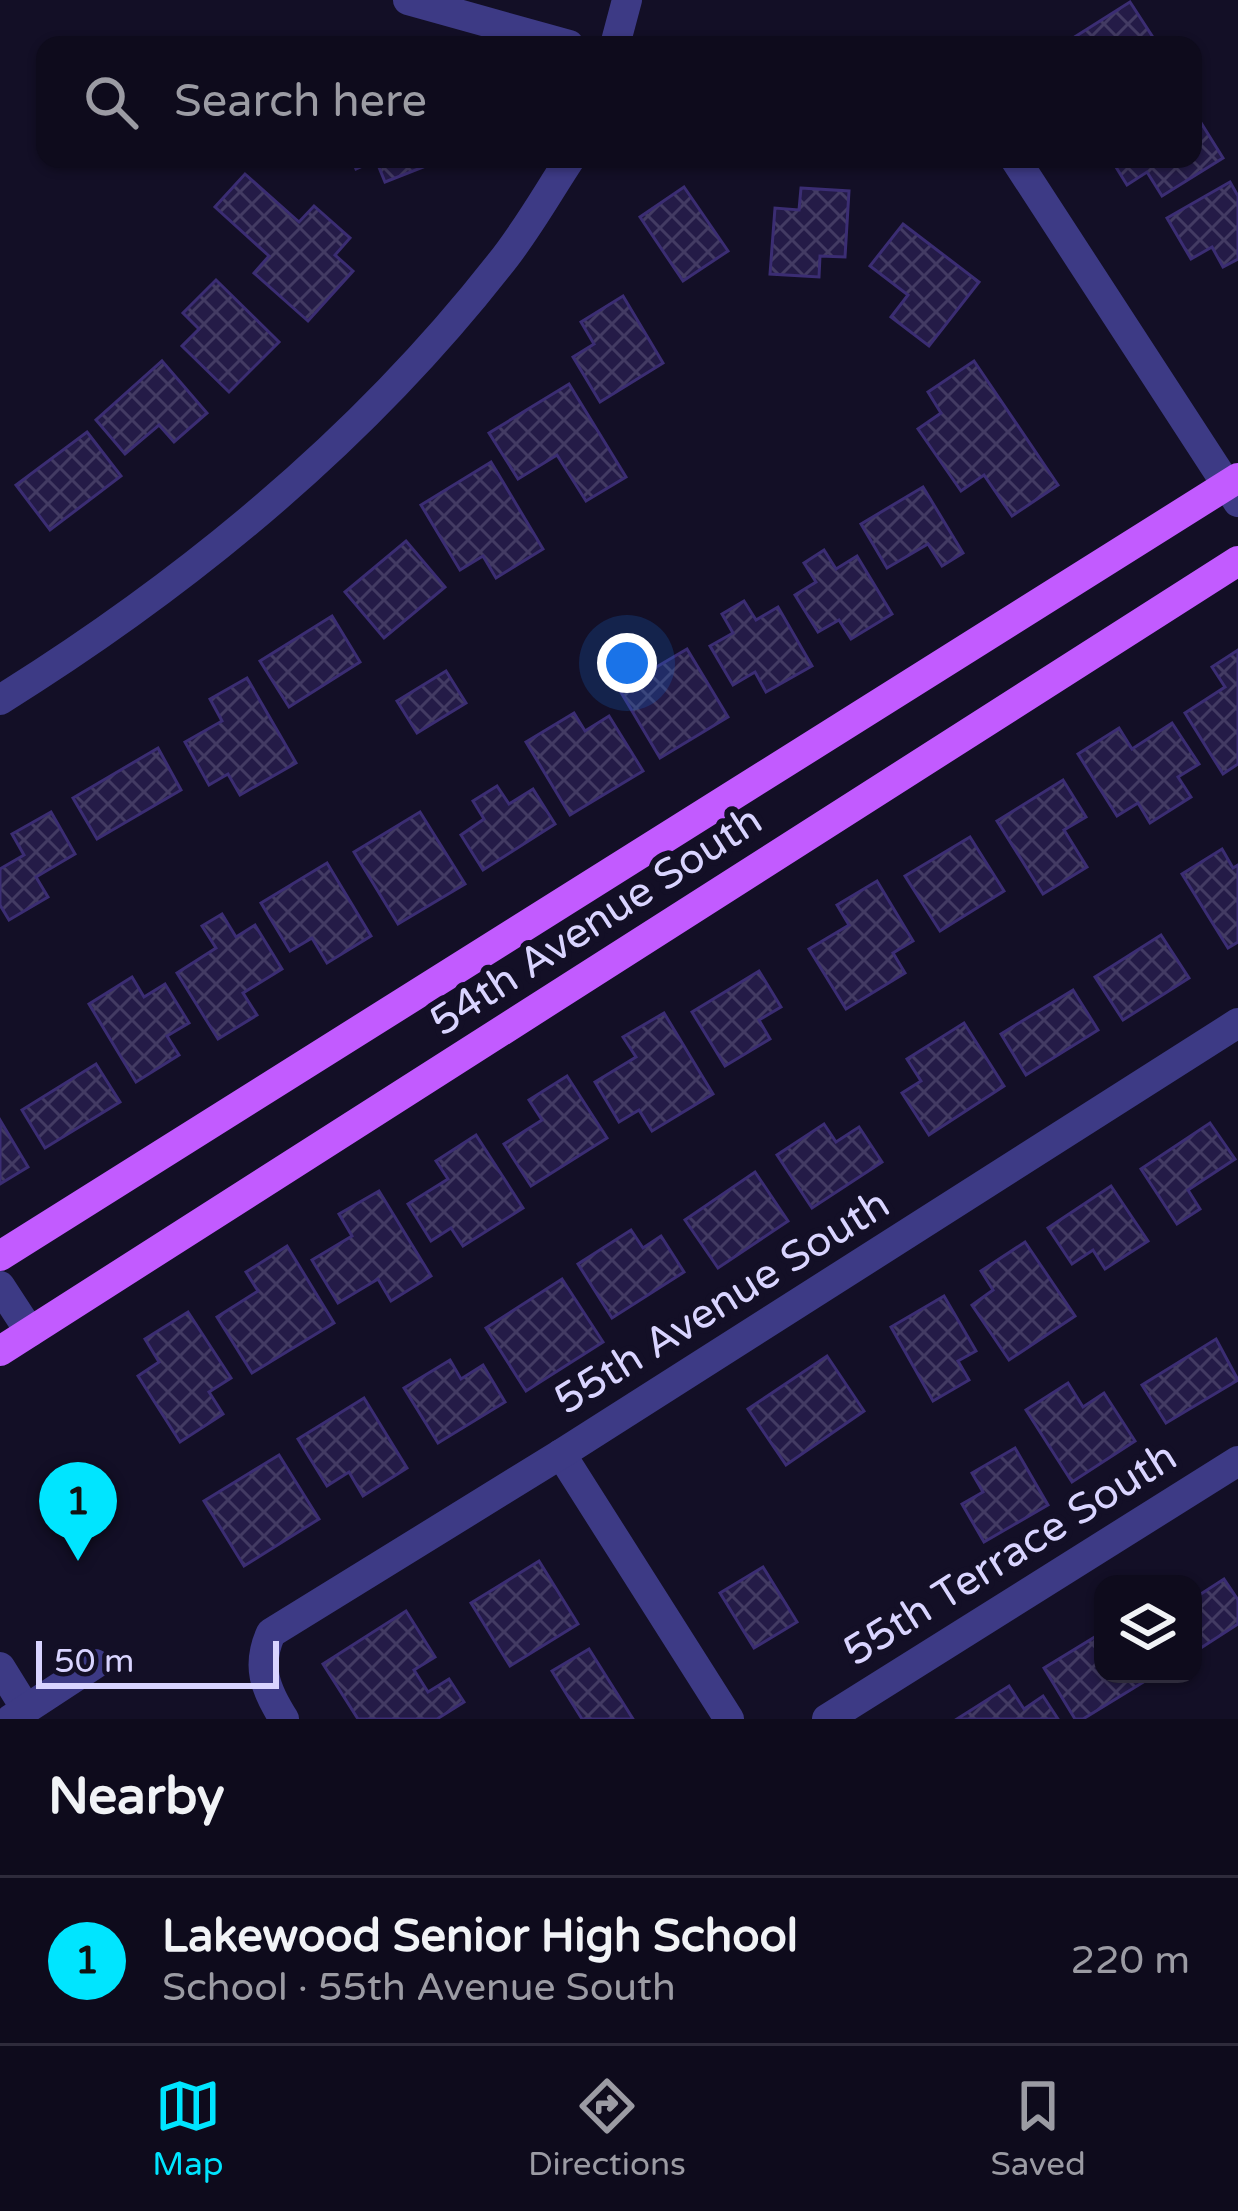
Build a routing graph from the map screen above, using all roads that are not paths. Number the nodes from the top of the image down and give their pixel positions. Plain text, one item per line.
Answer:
1 (408, 0) edge
2 (627, 0) edge
3 (536, 36) edge
4 (617, 36) edge
5 (564, 168) edge
6 (1021, 168) edge
7 (1234, 489) edge
8 (1238, 561) edge
9 (0, 700) edge
10 (1238, 1023) edge
11 (0, 1256) edge
12 (0, 1286) edge
13 (30, 1332) junction
14 (0, 1352) edge
15 (561, 1454) junction
16 (1238, 1461) edge
17 (95, 1664) dead end
18 (0, 1667) edge
19 (18, 1714) edge
20 (284, 1719) edge
21 (729, 1719) edge
22 (827, 1719) edge

1 - 3 street
2 - 4 street
5 - 9 street
6 - 7 street
7 - 11 main road, 54th Avenue South
8 - 13 main road, 54th Avenue South
10 - 15 street, 55th Avenue South
12 - 13 street
13 - 14 main road, 54th Avenue South
15 - 20 street, 55th Avenue South
15 - 21 street
16 - 22 street, 55th Terrace South
17 - 19 street
18 - 19 street

